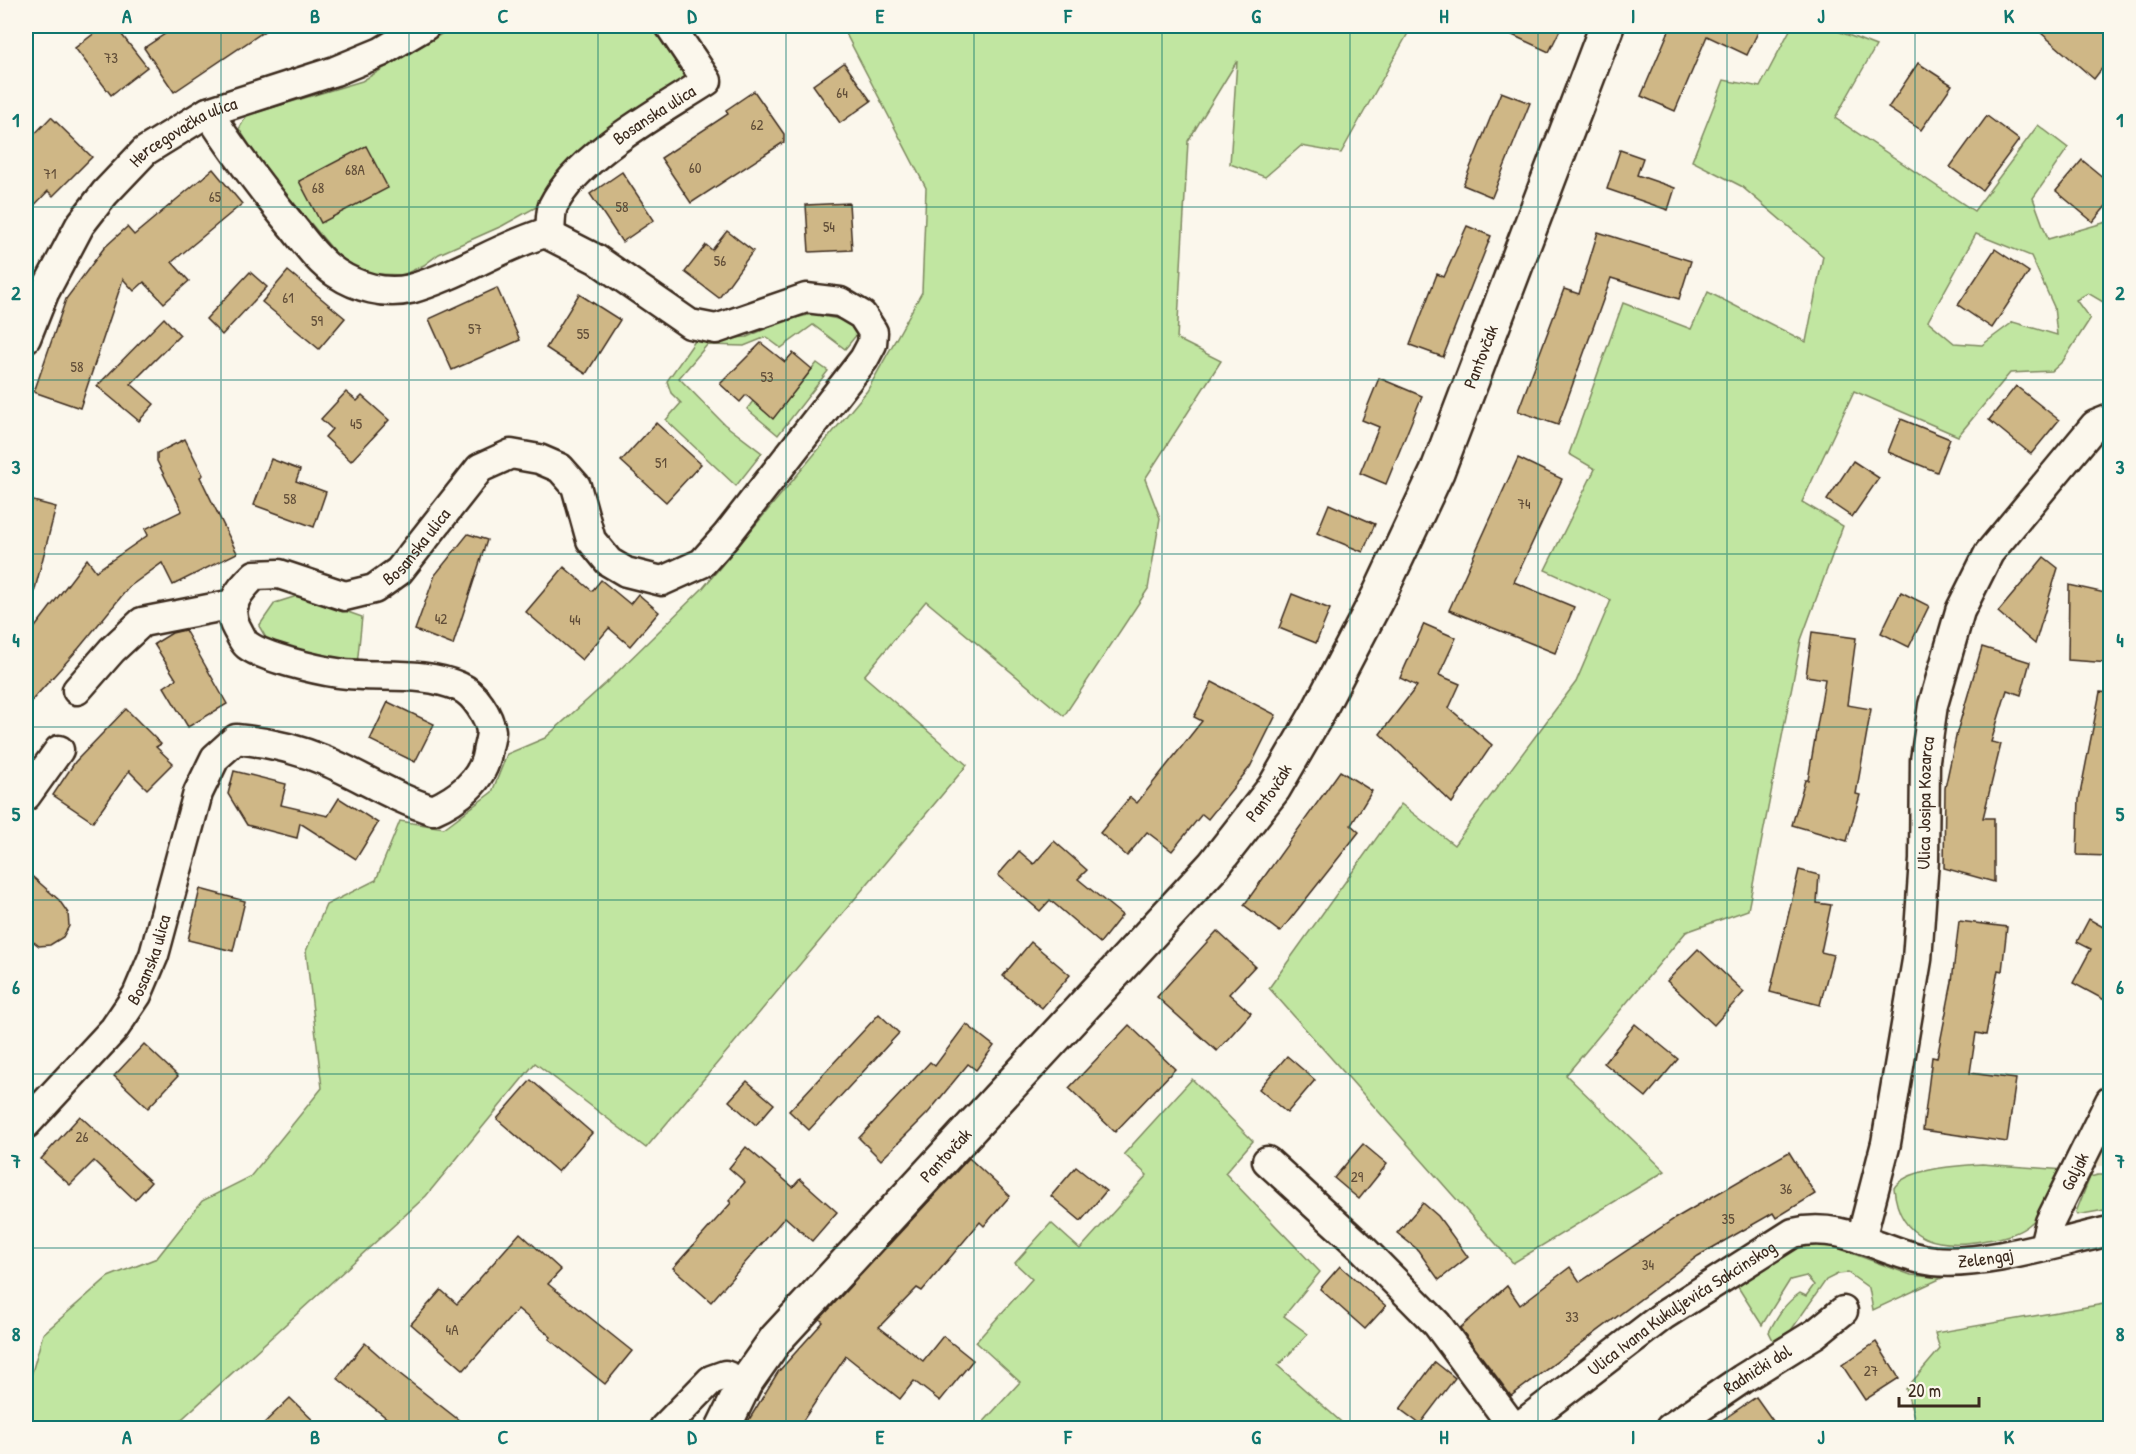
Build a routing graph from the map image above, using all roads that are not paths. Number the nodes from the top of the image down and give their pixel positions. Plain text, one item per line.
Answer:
1 (425, 26) edge
2 (670, 26) edge
3 (1607, 26) edge
4 (208, 112) junction
5 (550, 234) junction
6 (35, 287) edge
7 (26, 338) edge
8 (2110, 419) edge
9 (234, 604) junction
10 (77, 690) dead end
11 (59, 750) dead end
12 (26, 796) edge
13 (2110, 1101) edge
14 (26, 1124) edge
15 (1267, 1161) dead end
16 (2110, 1231) edge
17 (1861, 1239) junction
18 (2044, 1246) junction
19 (1843, 1311) dead end
20 (745, 1383) junction
21 (664, 1428) edge
22 (723, 1428) edge
23 (1516, 1428) edge
24 (1670, 1428) edge

1 - 4 street, Hercegovačka ulica
2 - 5 street, Bosanska ulica
3 - 20 main road, Pantovčak
4 - 5 street
4 - 6 street, Hercegovačka ulica
5 - 9 street, Bosanska ulica
6 - 7 street, Hercegovačka ulica
8 - 17 street, Ulica Josipa Kozarca
9 - 10 street
9 - 14 street, Bosanska ulica
11 - 12 street
13 - 18 street, Goljak
15 - 23 street, Ulica Ivana Kukuljevića Sakcinskog
16 - 18 street, Zelengaj
17 - 18 street, Zelengaj
17 - 23 street, Ulica Ivana Kukuljevića Sakcinskog
19 - 24 street, Radnički dol
20 - 21 street
20 - 22 main road, Pantovčak

